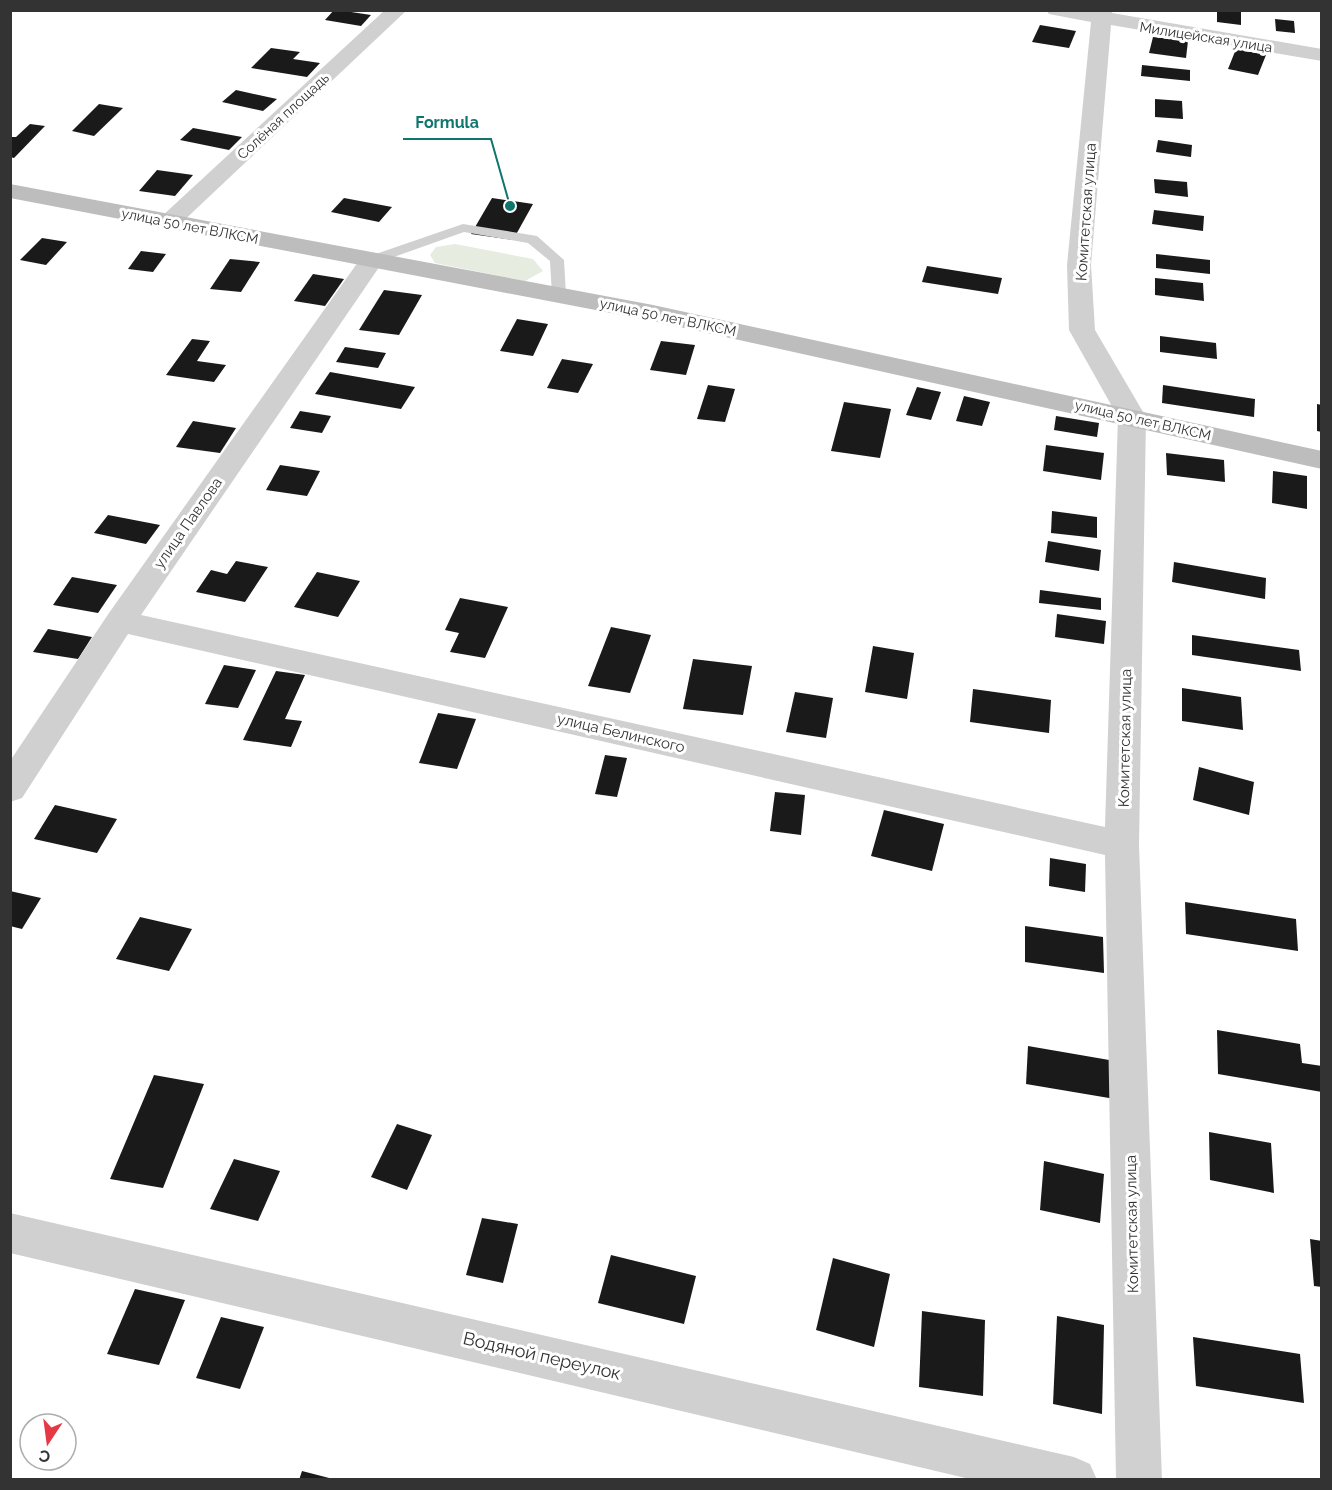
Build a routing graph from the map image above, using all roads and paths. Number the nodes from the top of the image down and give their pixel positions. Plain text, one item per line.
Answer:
1 (397, 10) edge
2 (1056, 10) edge
3 (1102, 15) edge
4 (1322, 55) edge
5 (10, 191) edge
6 (169, 222) junction
7 (372, 260) junction
8 (559, 295) junction
9 (1132, 417) junction
10 (1322, 460) edge
11 (120, 621) junction
12 (10, 789) edge
13 (1122, 845) junction
14 (10, 1233) edge
15 (1074, 1479) edge
16 (1139, 1479) edge

1 - 6 street, Солёная площадь
2 - 3 street, Милицейская улица
3 - 4 street, Милицейская улица
3 - 9 street, Комитетская улица
5 - 6 main road, улица 50 лет ВЛКСМ
6 - 7 main road, улица 50 лет ВЛКСМ
7 - 8 main road, улица 50 лет ВЛКСМ
7 - 8 lane
7 - 11 street, улица Павлова
8 - 9 main road, улица 50 лет ВЛКСМ
9 - 10 main road, улица 50 лет ВЛКСМ
9 - 13 street, Комитетская улица
11 - 12 street, улица Павлова
11 - 13 street, улица Белинского
13 - 16 street, Комитетская улица
14 - 15 street, Водяной переулок

